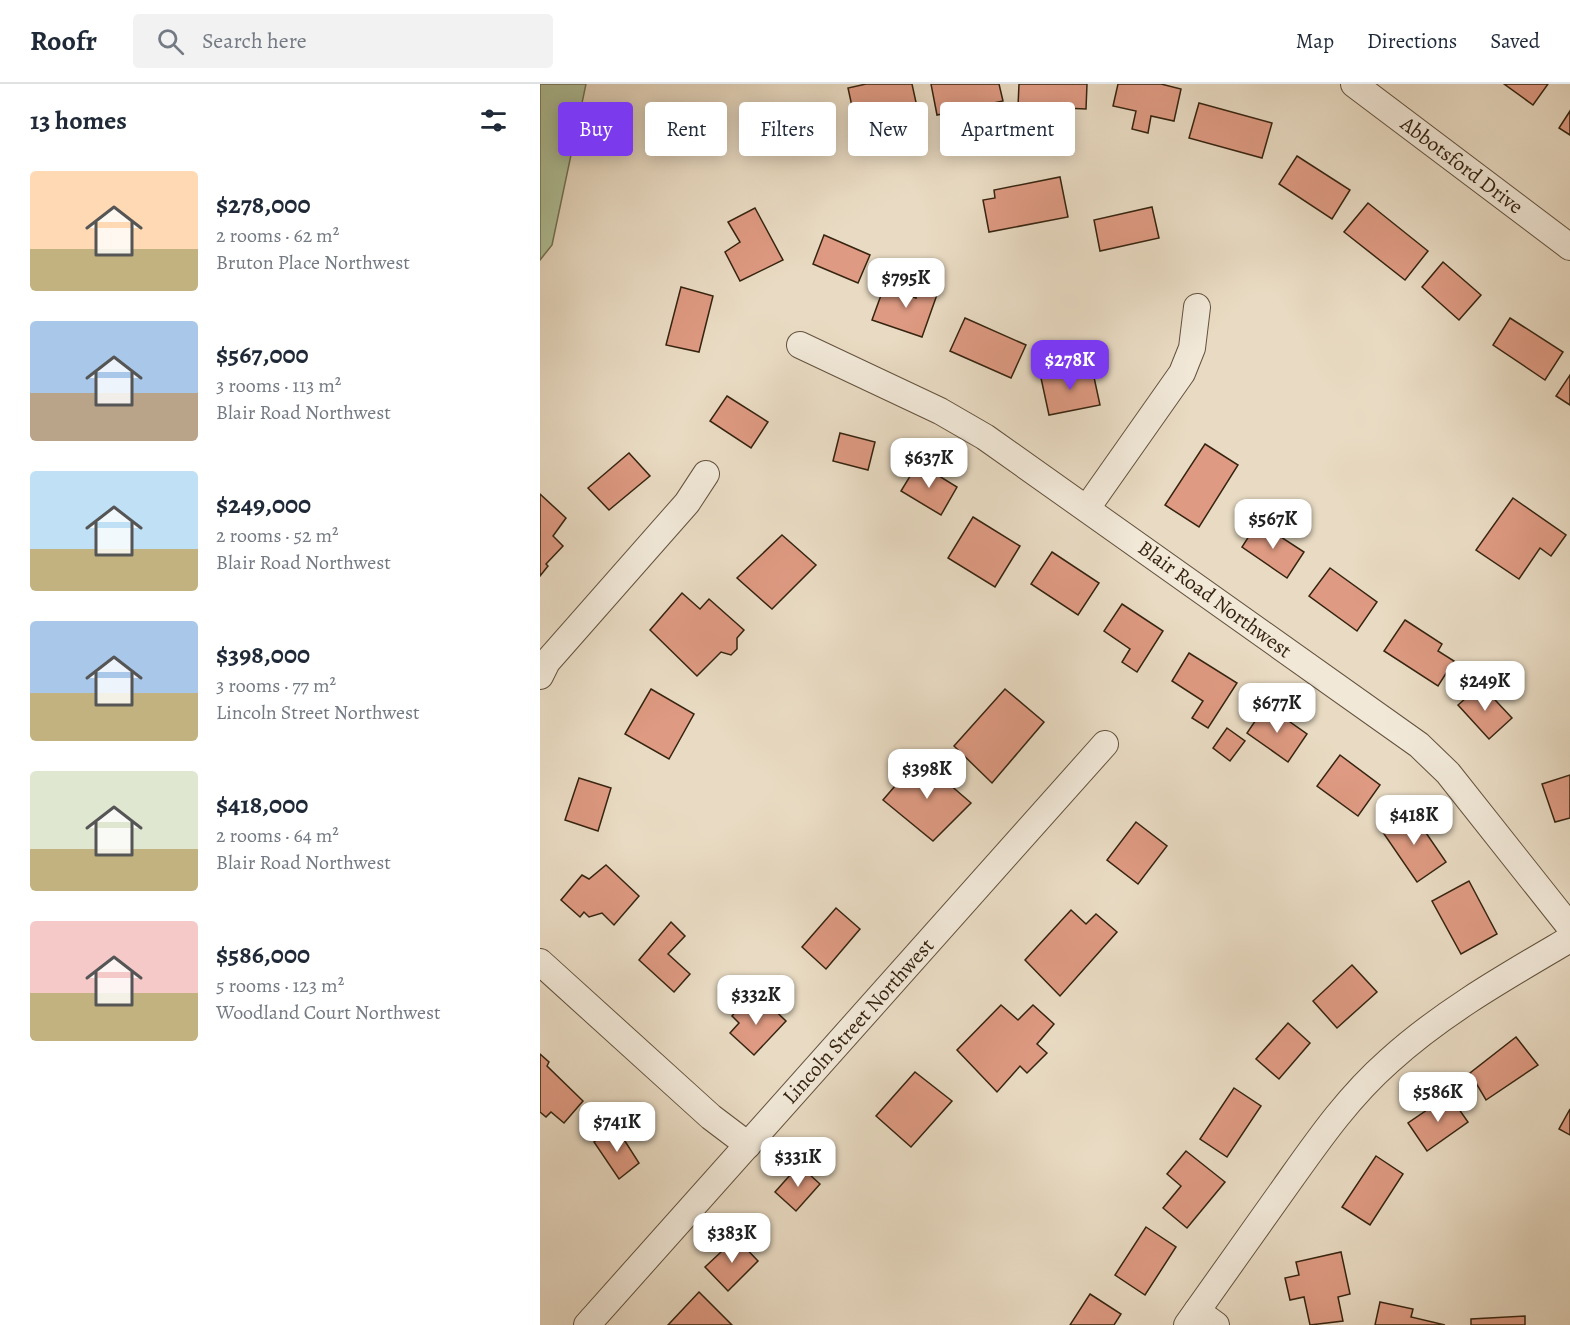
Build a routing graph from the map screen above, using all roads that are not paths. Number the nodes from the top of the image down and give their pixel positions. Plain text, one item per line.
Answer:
1 (1354, 84) edge
2 (1570, 248) edge
3 (1197, 307) dead end
4 (800, 345) dead end
5 (706, 474) dead end
6 (1087, 508) junction
7 (540, 676) edge
8 (1105, 744) dead end
9 (1570, 927) edge
10 (1570, 939) edge
11 (540, 963) edge
12 (748, 1145) junction
13 (1200, 1320) edge
14 (587, 1325) edge

1 - 2 street, Abbotsford Drive
3 - 6 street
4 - 6 street, Blair Road Northwest
5 - 7 street
6 - 9 street, Blair Road Northwest
8 - 12 street, Lincoln Street Northwest
10 - 13 street
11 - 12 street
12 - 14 street, Lincoln Street Northwest

